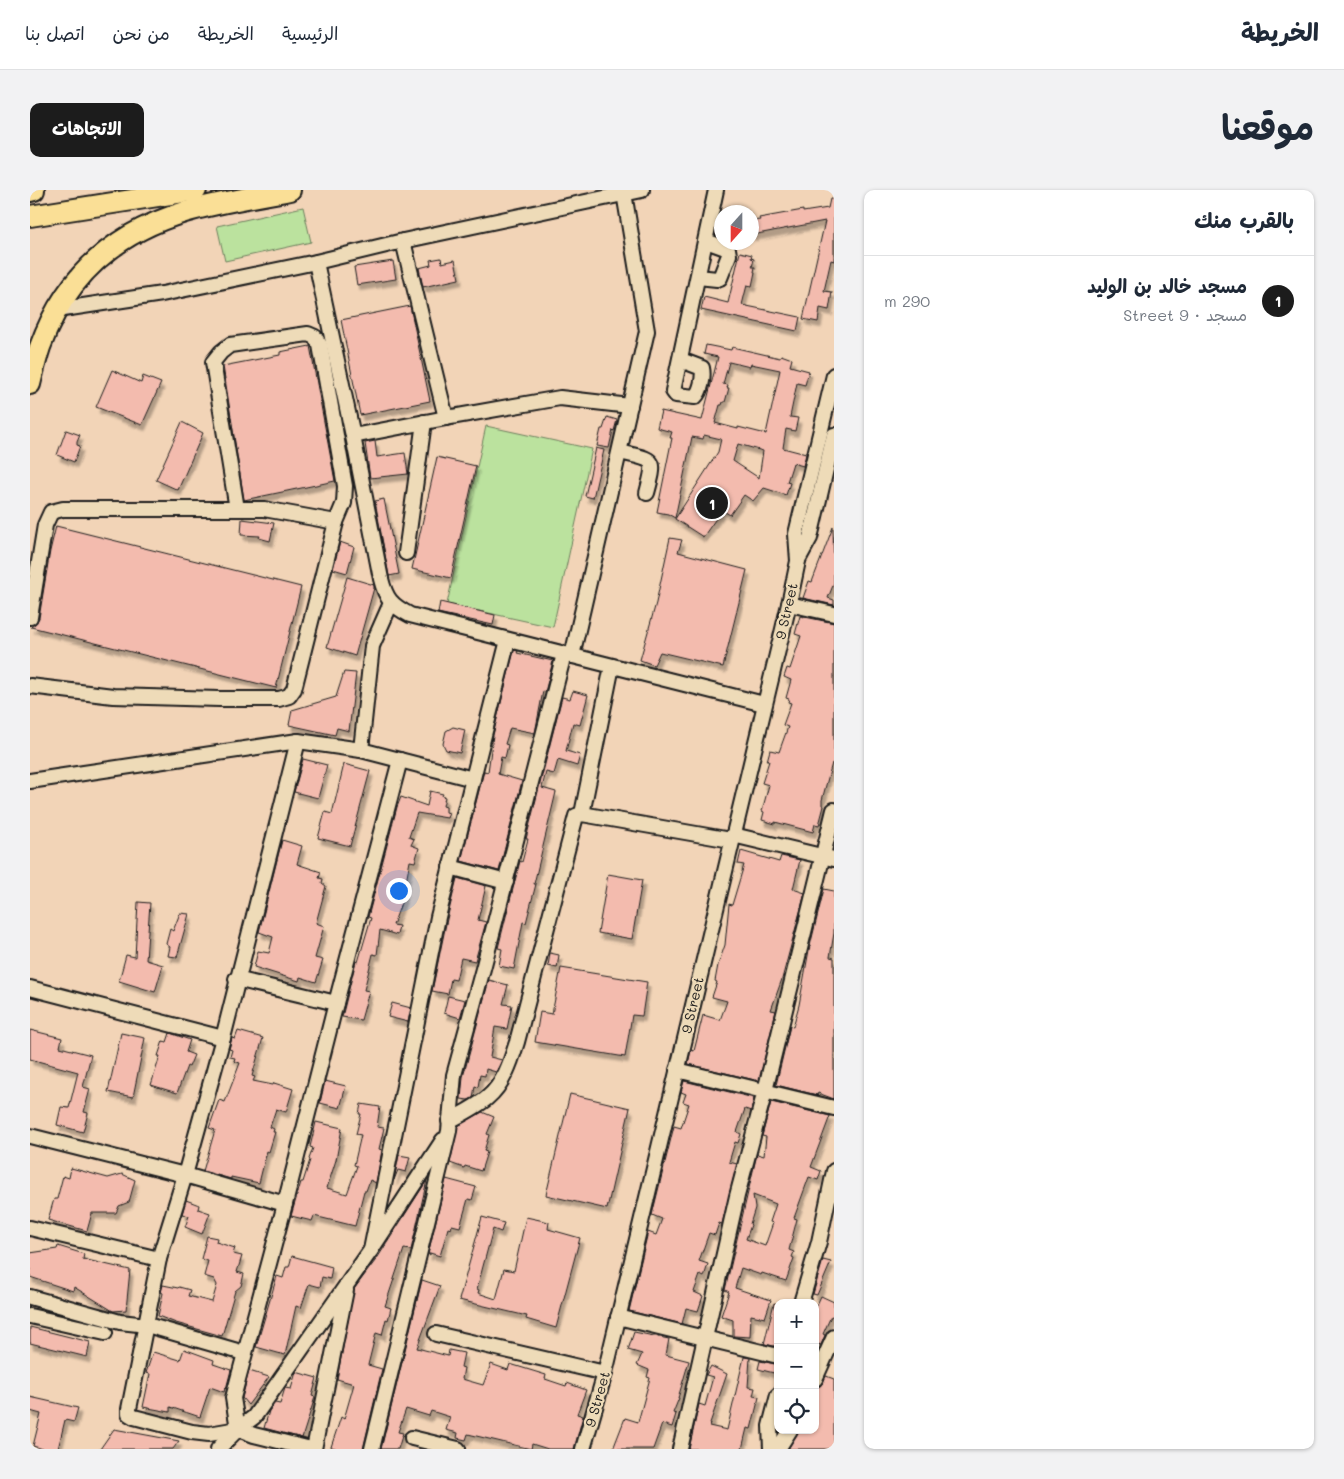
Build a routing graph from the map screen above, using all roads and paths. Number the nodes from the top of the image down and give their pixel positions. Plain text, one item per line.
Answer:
1 (34, 190) edge
2 (196, 190) edge
3 (290, 190) edge
4 (642, 190) edge
5 (716, 190) edge
6 (30, 191) edge
7 (624, 193) junction
8 (30, 216) edge
9 (403, 241) junction
10 (706, 241) junction
11 (316, 262) junction
12 (698, 277) junction
13 (58, 310) junction
14 (681, 360) dead end
15 (834, 375) edge
16 (30, 384) edge
17 (832, 390) edge
18 (630, 406) junction
19 (446, 418) junction
20 (424, 422) junction
21 (834, 435) edge
22 (353, 436) junction
23 (620, 452) junction
24 (647, 493) dead end
25 (237, 509) junction
26 (336, 522) junction
27 (406, 553) dead end
28 (798, 560) junction
29 (391, 603) junction
30 (789, 604) junction
31 (834, 614) edge
32 (30, 618) edge
33 (508, 640) junction
34 (568, 655) junction
35 (612, 666) junction
36 (30, 686) edge
37 (764, 704) junction
38 (298, 741) junction
39 (361, 750) junction
40 (400, 760) junction
41 (473, 779) junction
42 (30, 781) edge
43 (834, 810) edge
44 (582, 814) junction
45 (732, 838) junction
46 (828, 858) edge
47 (450, 867) junction
48 (506, 882) junction
49 (236, 979) junction
50 (30, 988) edge
51 (336, 1003) junction
52 (223, 1038) junction
53 (677, 1070) junction
54 (765, 1091) junction
55 (834, 1108) edge
56 (449, 1126) junction
57 (30, 1136) edge
58 (834, 1171) edge
59 (185, 1175) junction
60 (285, 1204) junction
61 (834, 1207) edge
62 (30, 1228) edge
63 (819, 1242) junction
64 (371, 1250) junction
65 (159, 1260) junction
66 (347, 1284) junction
67 (30, 1296) edge
68 (802, 1299) edge
69 (30, 1316) edge
70 (618, 1317) junction
71 (147, 1325) junction
72 (105, 1333) dead end
73 (436, 1334) dead end
74 (834, 1337) edge
75 (706, 1339) junction
76 (244, 1353) junction
77 (774, 1355) edge
78 (824, 1364) edge
79 (605, 1373) junction
80 (774, 1410) edge
81 (238, 1429) junction
82 (787, 1434) edge
83 (412, 1438) dead end
84 (218, 1449) edge
85 (312, 1449) edge
86 (372, 1449) edge
87 (458, 1449) edge
88 (583, 1449) edge
89 (680, 1449) edge
90 (771, 1449) edge
91 (778, 1449) edge

1 - 6 highway
2 - 8 highway
3 - 13 highway
4 - 7 street
5 - 10 street
7 - 9 street
7 - 18 street
9 - 11 street
9 - 19 street
10 - 12 street
10 - 12 street
11 - 13 street
11 - 22 street
12 - 14 street
13 - 16 highway
15 - 17 street, 9 Street
17 - 28 street, 9 Street
18 - 19 street
18 - 23 street
19 - 20 street
20 - 22 street
20 - 27 street
21 - 28 street, 9 Street
22 - 29 street
23 - 24 street
23 - 34 street
25 - 26 street
25 - 26 street
25 - 32 street
26 - 36 street
28 - 30 street, 9 Street
29 - 33 street
29 - 39 street
30 - 31 street
30 - 37 street, 9 Street
33 - 34 street
33 - 41 street
34 - 35 street
34 - 48 street
35 - 37 street
35 - 44 street
37 - 45 street, 9 Street
38 - 39 street
38 - 42 street
38 - 49 street
39 - 40 street
40 - 41 street
40 - 51 street
41 - 47 street
43 - 46 street
44 - 45 street
44 - 56 street
45 - 46 street
45 - 53 street, 9 Street
46 - 54 street
47 - 48 street
47 - 64 street
48 - 56 street
49 - 51 street
49 - 52 street
50 - 52 street
51 - 60 street
52 - 59 street
53 - 54 street
53 - 70 street, 9 Street
54 - 55 street
54 - 75 street
56 - 64 street
56 - 86 street
57 - 59 street
58 - 63 street
59 - 60 street
59 - 65 street
60 - 76 street
61 - 63 street
62 - 65 street
63 - 68 street
64 - 66 street
65 - 71 street
66 - 81 street
66 - 85 street
67 - 71 street
69 - 72 street
70 - 75 street
70 - 79 street, 9 Street
71 - 76 street
71 - 81 street
73 - 79 street
74 - 78 street
75 - 77 street
75 - 89 street
76 - 81 street
79 - 88 street, 9 Street
80 - 90 street
81 - 84 street
81 - 85 street
82 - 91 street
83 - 87 street

